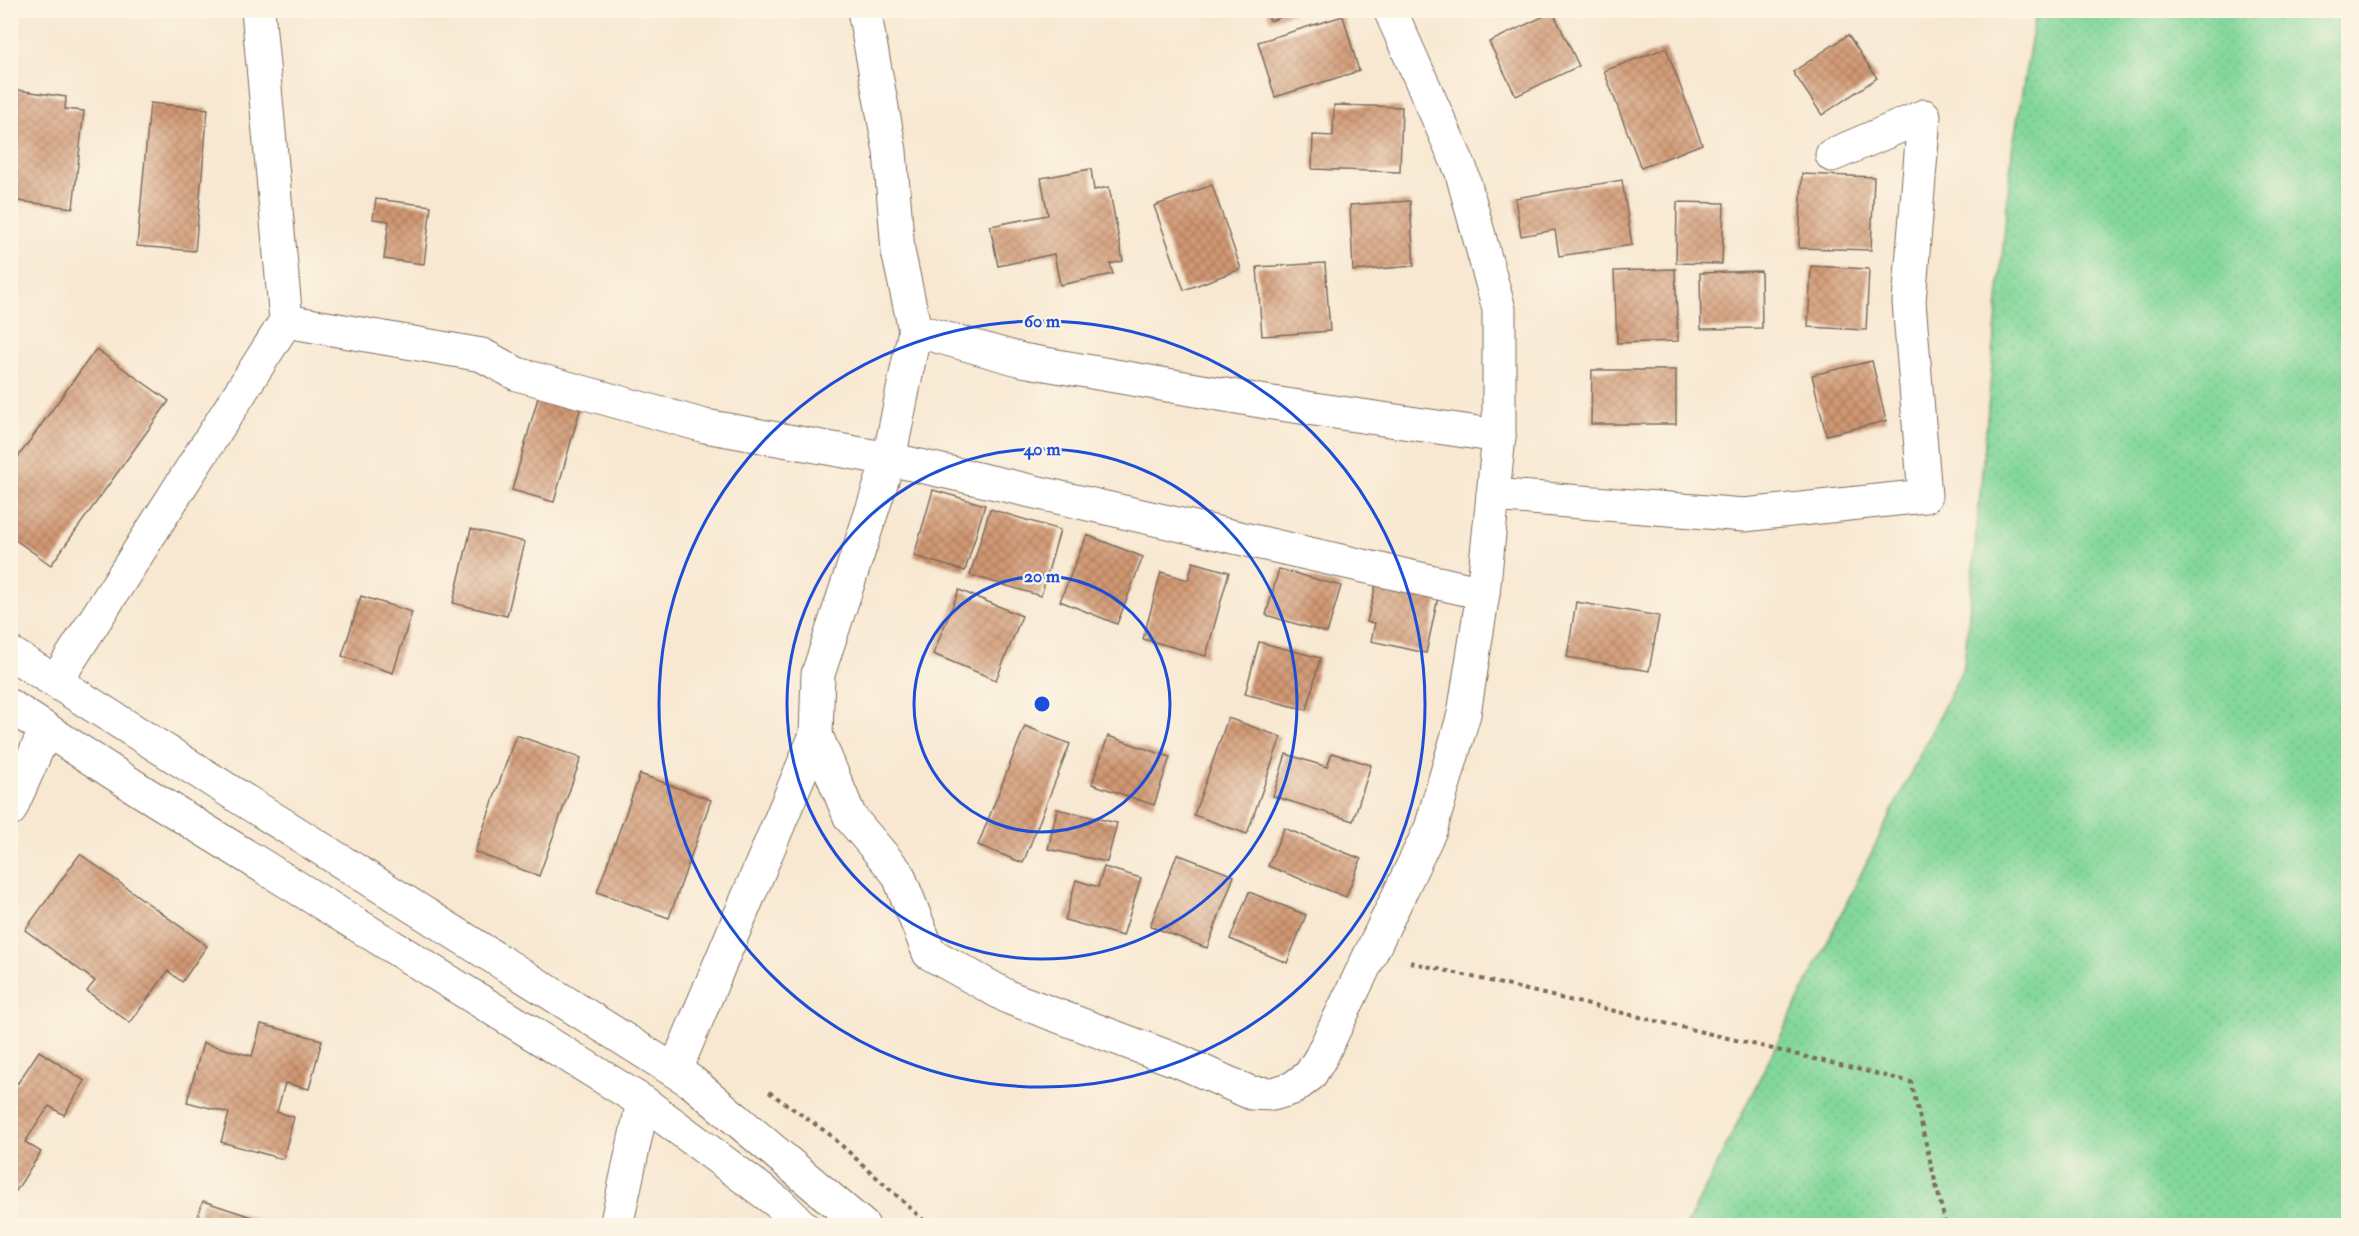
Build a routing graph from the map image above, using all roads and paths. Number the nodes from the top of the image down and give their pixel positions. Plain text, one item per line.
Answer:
1 (258, 10) edge
2 (864, 10) edge
3 (1390, 10) edge
4 (1832, 155) dead end
5 (286, 321) junction
6 (915, 330) junction
7 (1499, 436) junction
8 (889, 459) junction
9 (1493, 495) junction
10 (1483, 593) junction
11 (10, 652) edge
12 (56, 681) junction
13 (10, 706) edge
14 (46, 729) junction
15 (816, 735) junction
16 (10, 810) edge
17 (1371, 953) junction
18 (675, 1071) junction
19 (764, 1089) dead end
20 (643, 1102) junction
21 (616, 1226) edge
22 (802, 1226) edge
23 (863, 1226) edge
24 (930, 1226) edge
25 (1946, 1226) edge

1 - 5 street
2 - 6 street
3 - 7 street
4 - 9 street
5 - 8 street
5 - 12 street
6 - 7 street
6 - 8 street
7 - 9 street
8 - 10 street
8 - 15 street
9 - 10 street
10 - 17 street
11 - 12 street
12 - 18 street
13 - 14 street
14 - 16 street
14 - 20 street
15 - 17 street
15 - 18 street
17 - 25 path
18 - 23 street
19 - 24 path
20 - 21 street
20 - 22 street

